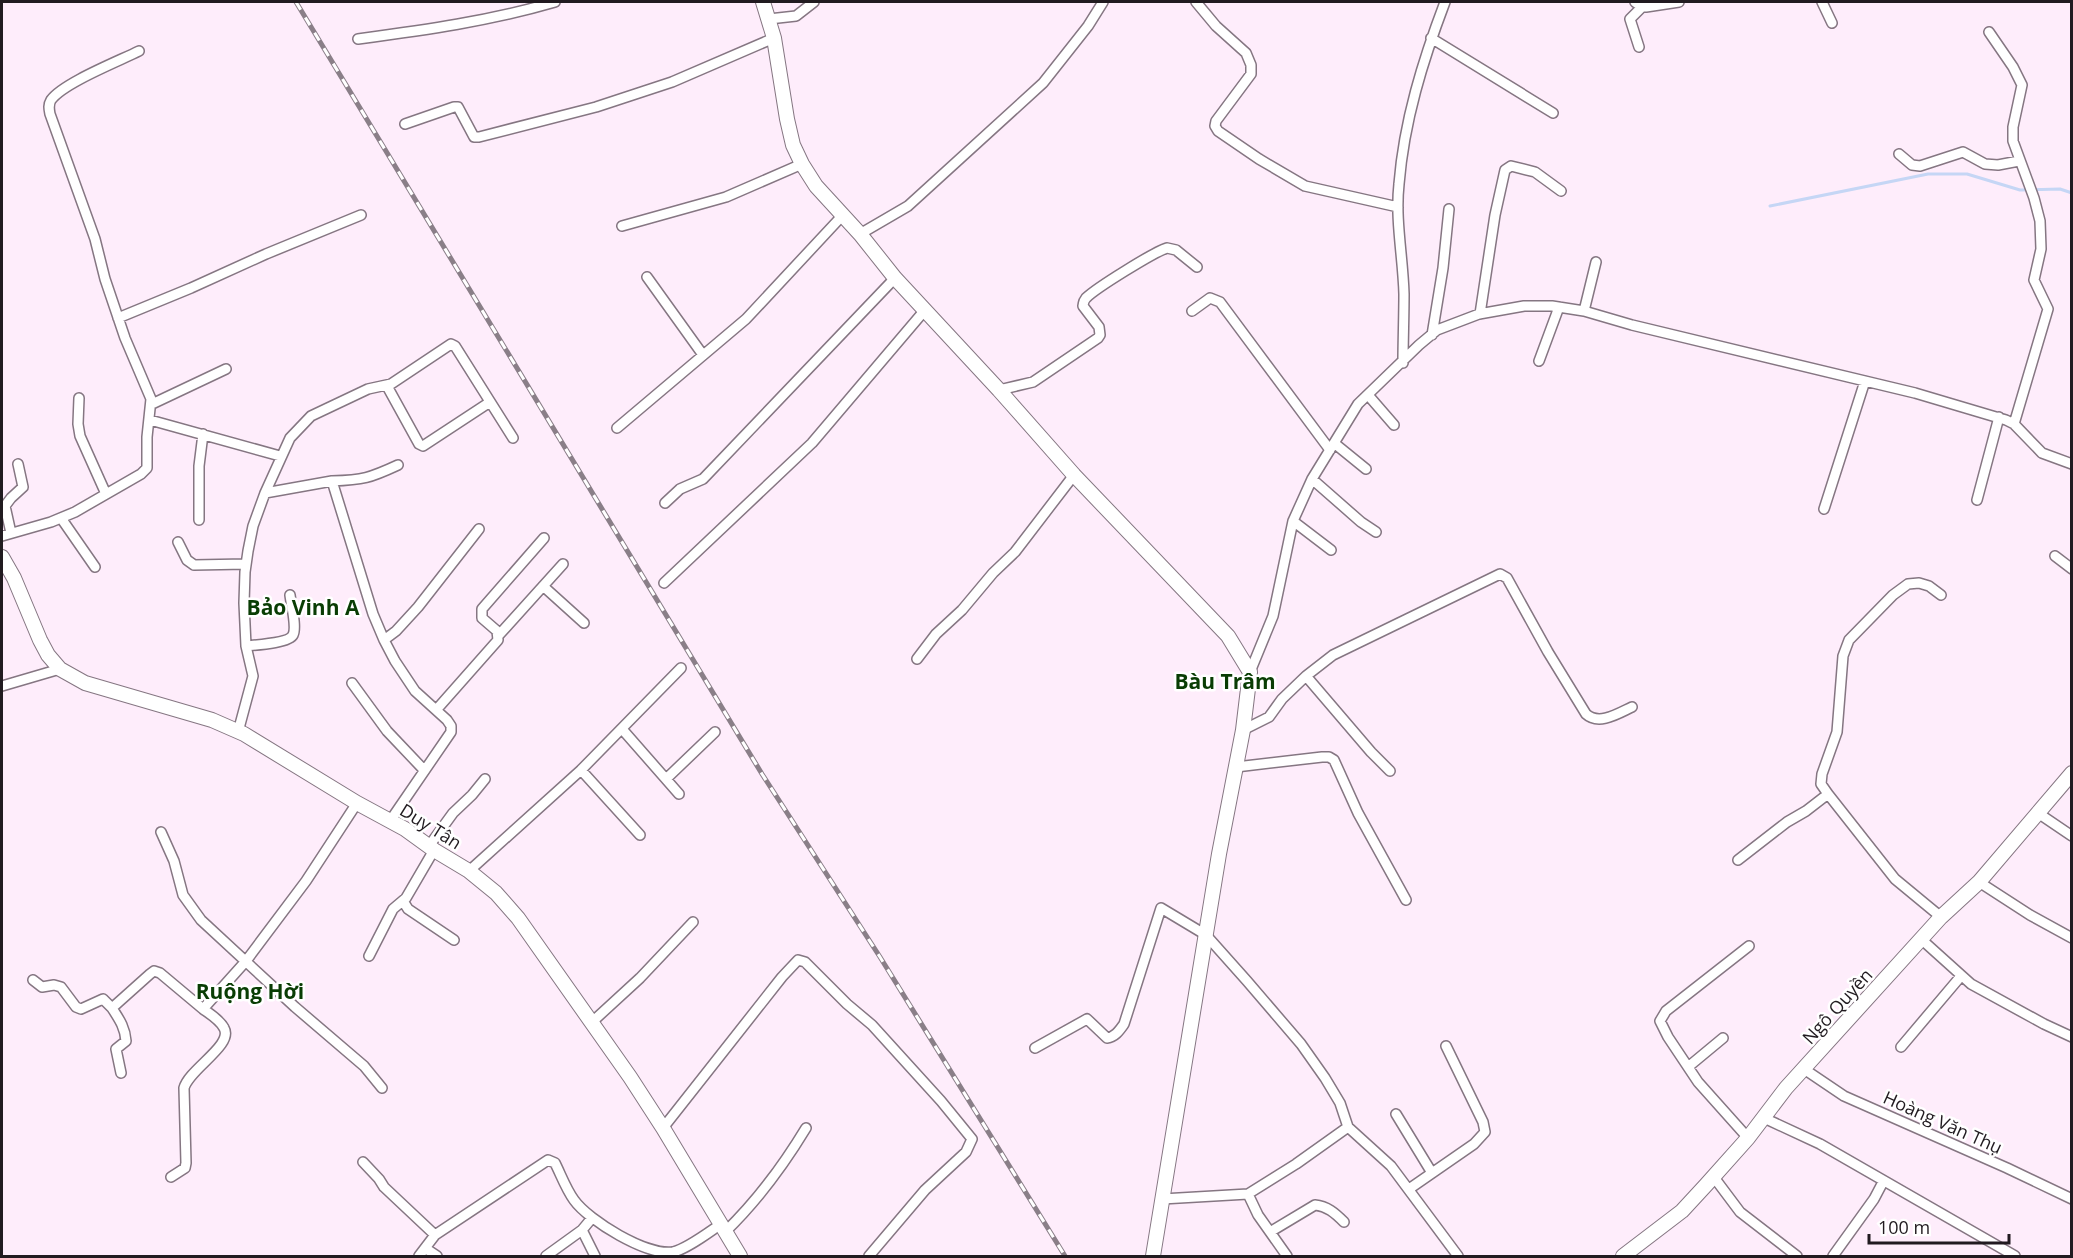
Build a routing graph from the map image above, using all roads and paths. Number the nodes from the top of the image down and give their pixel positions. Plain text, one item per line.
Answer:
1 (555, 2) edge
2 (764, 2) edge
3 (814, 2) edge
4 (1103, 2) edge
5 (1196, 2) edge
6 (1445, 2) edge
7 (1676, 2) edge
8 (1822, 2) edge
9 (1638, 4) edge
10 (769, 19) junction
11 (1832, 23) dead end
12 (1989, 32) dead end
13 (774, 38) junction
14 (1431, 38) junction
15 (358, 39) dead end
16 (1639, 47) dead end
17 (139, 51) dead end
18 (1553, 113) dead end
19 (405, 124) dead end
20 (1899, 154) dead end
21 (2019, 160) junction
22 (802, 164) junction
23 (1561, 191) dead end
24 (1398, 207) junction
25 (1449, 209) dead end
26 (361, 215) dead end
27 (842, 216) junction
28 (622, 225) dead end
29 (860, 234) junction
30 (1596, 262) dead end
31 (1197, 267) dead end
32 (647, 277) dead end
33 (896, 278) junction
34 (1559, 307) junction
35 (925, 310) junction
36 (1192, 311) dead end
37 (1584, 311) junction
38 (1480, 314) junction
39 (118, 318) junction
40 (1432, 334) junction
41 (703, 356) junction
42 (1539, 361) dead end
43 (1403, 363) junction
44 (226, 369) dead end
45 (1865, 381) junction
46 (387, 386) junction
47 (999, 390) junction
48 (1368, 395) junction
49 (79, 399) dead end
50 (490, 402) junction
51 (152, 404) junction
52 (1999, 417) junction
53 (150, 420) junction
54 (2014, 424) junction
55 (1394, 425) dead end
56 (617, 428) dead end
57 (203, 434) junction
58 (513, 438) dead end
59 (1332, 446) junction
60 (280, 456) junction
61 (2071, 461) edge
62 (18, 464) dead end
63 (398, 465) dead end
64 (1366, 469) dead end
65 (1074, 475) junction
66 (1312, 479) junction
67 (332, 481) junction
68 (265, 493) junction
69 (106, 494) junction
70 (1977, 500) dead end
71 (665, 503) dead end
72 (1824, 509) dead end
73 (62, 518) junction
74 (199, 520) dead end
75 (1293, 521) junction
76 (479, 529) dead end
77 (1377, 532) dead end
78 (6, 534) edge
79 (544, 538) dead end
80 (178, 542) dead end
81 (1331, 550) dead end
82 (2055, 556) dead end
83 (2, 557) edge
84 (246, 564) junction
85 (563, 564) dead end
86 (95, 567) dead end
87 (2072, 569) edge
88 (664, 583) dead end
89 (543, 586) junction
90 (290, 595) dead end
91 (1941, 595) dead end
92 (584, 623) dead end
93 (498, 636) junction
94 (384, 640) junction
95 (246, 646) junction
96 (917, 659) dead end
97 (681, 668) dead end
98 (60, 669) junction
99 (1250, 672) junction
100 (1306, 676) junction
101 (352, 683) dead end
102 (2, 686) edge
103 (1632, 707) dead end
104 (436, 709) junction
105 (622, 729) junction
106 (1244, 730) junction
107 (238, 732) junction
108 (715, 732) dead end
109 (1236, 767) junction
110 (424, 770) junction
111 (581, 770) junction
112 (1390, 771) dead end
113 (2072, 773) edge
114 (485, 779) dead end
115 (666, 779) junction
116 (679, 794) dead end
117 (1828, 794) junction
118 (357, 803) junction
119 (2038, 813) junction
120 (390, 821) junction
121 (161, 832) dead end
122 (639, 834) dead end
123 (2072, 836) edge
124 (431, 848) junction
125 (1738, 860) dead end
126 (469, 871) junction
127 (1979, 882) junction
128 (1406, 900) dead end
129 (403, 901) junction
130 (1941, 917) junction
131 (693, 922) dead end
132 (1206, 935) junction
133 (2072, 938) edge
134 (454, 939) dead end
135 (1921, 939) junction
136 (1749, 946) dead end
137 (369, 956) dead end
138 (246, 962) junction
139 (1961, 976) junction
140 (33, 980) dead end
141 (112, 1008) junction
142 (203, 1009) junction
143 (591, 1023) junction
144 (2072, 1037) edge
145 (1723, 1038) dead end
146 (1446, 1046) dead end
147 (1901, 1047) dead end
148 (1035, 1048) dead end
149 (1688, 1067) junction
150 (1804, 1069) junction
151 (121, 1073) dead end
152 (382, 1088) dead end
153 (1396, 1114) dead end
154 (1764, 1118) junction
155 (1348, 1127) junction
156 (663, 1128) junction
157 (806, 1128) dead end
158 (1748, 1138) junction
159 (363, 1162) dead end
160 (1432, 1173) junction
161 (1713, 1176) junction
162 (171, 1177) dead end
163 (1883, 1182) junction
164 (1409, 1189) junction
165 (1248, 1194) junction
166 (1162, 1199) junction
167 (2072, 1199) edge
168 (592, 1218) junction
169 (1344, 1222) dead end
170 (723, 1228) junction
171 (582, 1230) junction
172 (1270, 1232) junction
173 (435, 1236) junction
174 (422, 1252) edge
175 (1628, 1255) edge
176 (437, 1257) edge
177 (546, 1257) edge
178 (595, 1257) edge
179 (740, 1257) edge
180 (869, 1257) edge
181 (1153, 1257) edge
182 (1287, 1257) edge
183 (1458, 1257) edge
184 (1797, 1257) edge
185 (1833, 1257) edge
186 (2014, 1257) edge

1 - 15 street
2 - 10 street
3 - 10 street
4 - 29 street
5 - 24 street
6 - 14 street
7 - 9 street
8 - 11 street
9 - 16 street
10 - 13 street
12 - 21 street
13 - 19 street
13 - 22 street
14 - 18 street
14 - 24 street
17 - 39 street
20 - 21 street
21 - 54 street
22 - 27 street
22 - 28 street
23 - 38 street
24 - 43 street
25 - 40 street
26 - 39 street
27 - 29 street
27 - 41 street
29 - 33 street
30 - 37 street
31 - 47 street
32 - 41 street
33 - 35 street
33 - 71 street
34 - 37 street
34 - 38 street
34 - 42 street
35 - 47 street
35 - 88 street
36 - 59 street
37 - 45 street
38 - 40 street
39 - 51 street
40 - 43 street
41 - 56 street
43 - 48 street
44 - 51 street
45 - 52 street
45 - 72 street
46 - 50 street
46 - 50 street
46 - 60 street
47 - 65 street
48 - 55 street
48 - 59 street
49 - 69 street
50 - 58 street
51 - 53 street
52 - 54 street
52 - 70 street
53 - 57 street
53 - 69 street
54 - 61 street
57 - 60 street
57 - 74 street
59 - 64 street
59 - 66 street
60 - 68 street
62 - 78 street
63 - 67 street
65 - 96 street
65 - 99 street
66 - 75 street
66 - 77 street
67 - 68 street
67 - 94 street
68 - 84 street
69 - 73 street
73 - 78 street
73 - 86 street
75 - 81 street
75 - 99 street
76 - 94 street
79 - 93 street
80 - 84 street
82 - 87 street
83 - 98 street, Duy Tân
84 - 95 street
85 - 89 street
89 - 92 street
89 - 93 street
90 - 95 street
91 - 117 street
93 - 104 street
94 - 104 street
95 - 107 street
97 - 105 street
98 - 102 street
98 - 107 street, Duy Tân
99 - 106 street
100 - 103 street
100 - 106 street
100 - 112 street
101 - 110 street
104 - 110 street
105 - 111 street
105 - 115 street
106 - 109 street
107 - 118 street, Duy Tân
108 - 115 street
109 - 128 street
109 - 132 street
110 - 120 street
111 - 122 street
111 - 126 street
113 - 119 street, Ngô Quyền
114 - 124 street
115 - 116 street
117 - 125 street
117 - 130 street
118 - 120 street, Duy Tân
118 - 138 street
119 - 123 street
119 - 127 street, Ngô Quyền
120 - 124 street, Duy Tân
121 - 138 street
124 - 126 street, Duy Tân
124 - 129 street
126 - 143 street, Duy Tân
127 - 130 street, Ngô Quyền
127 - 133 street
129 - 134 street
129 - 137 street
130 - 135 street, Ngô Quyền
131 - 143 street
132 - 148 street
132 - 155 street
132 - 166 street
135 - 139 street
135 - 150 street, Ngô Quyền
136 - 149 street
138 - 142 street
138 - 152 street
139 - 144 street
139 - 147 street
140 - 141 street
141 - 142 street
141 - 151 street
142 - 162 street
143 - 156 street, Duy Tân
145 - 149 street
146 - 160 street
149 - 158 street
150 - 154 street, Ngô Quyền
150 - 167 street, Hoàng Văn Thụ
153 - 160 street
154 - 158 street, Ngô Quyền
154 - 163 street
155 - 164 street
155 - 165 street
156 - 170 street, Duy Tân
156 - 180 street
157 - 170 street
158 - 161 street, Ngô Quyền
159 - 173 street
160 - 164 street
161 - 175 street, Ngô Quyền
161 - 184 street
163 - 185 street
163 - 186 street
164 - 183 street
165 - 166 street
165 - 172 street
166 - 181 street
168 - 170 street
168 - 171 street
168 - 173 street
169 - 172 street
170 - 179 street, Duy Tân
171 - 177 street
171 - 178 street
172 - 182 street
173 - 174 street
174 - 176 street

